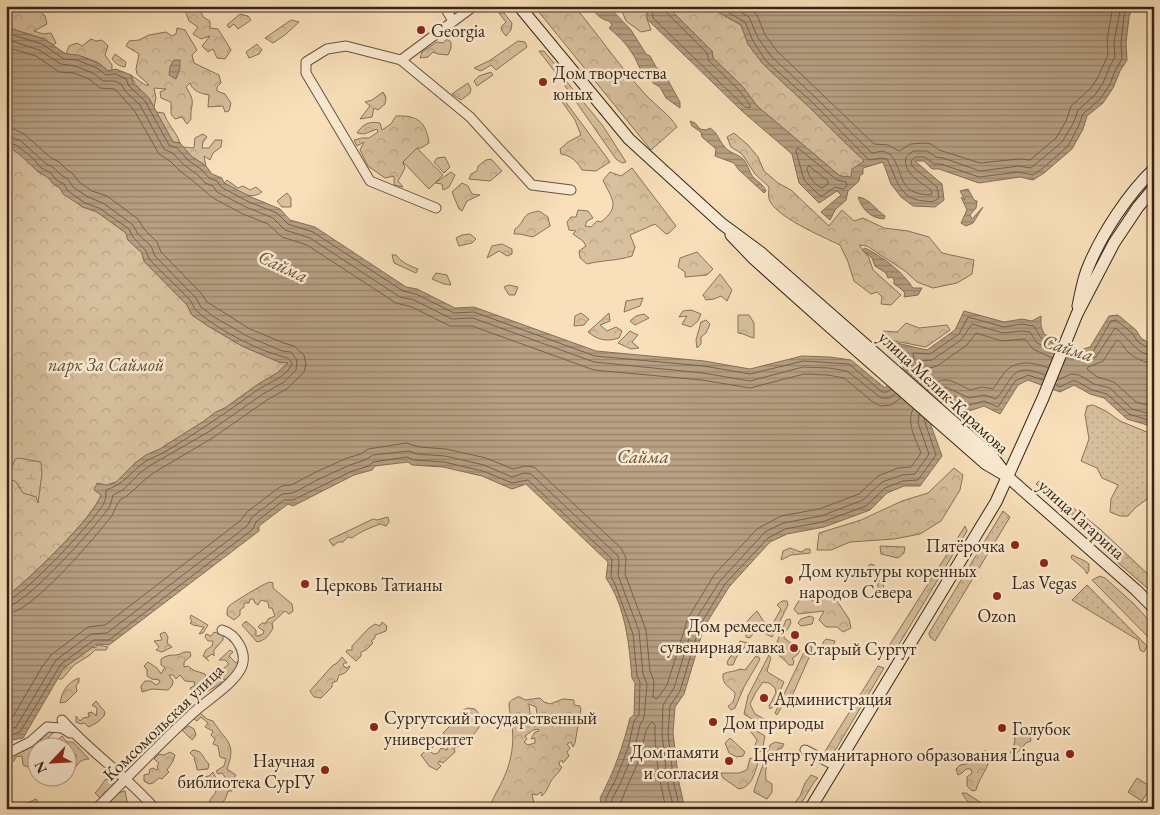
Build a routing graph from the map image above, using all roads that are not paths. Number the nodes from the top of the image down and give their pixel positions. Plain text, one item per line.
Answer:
1 (444, 6) edge
2 (474, 6) edge
3 (519, 6) edge
4 (453, 21) junction
5 (400, 60) junction
6 (1154, 169) edge
7 (1154, 188) edge
8 (571, 190) dead end
9 (436, 208) dead end
10 (1075, 318) junction
11 (1008, 477) junction
12 (1154, 608) edge
13 (222, 630) dead end
14 (62, 720) dead end
15 (79, 739) junction
16 (805, 750) dead end
17 (6, 754) edge
18 (836, 766) junction
19 (126, 778) junction
20 (96, 809) edge
21 (155, 809) edge
22 (810, 809) edge

1 - 4 street
2 - 4 street
3 - 11 main road, улица Мелик-Карамова
4 - 5 street
5 - 8 street
5 - 9 street
6 - 10 main road
7 - 10 main road
10 - 11 main road
11 - 12 main road, улица Гагарина
11 - 18 main road
13 - 19 street, Комсомольская улица
14 - 15 street
15 - 17 street
15 - 19 street
16 - 18 street
18 - 22 main road
19 - 20 street, Комсомольская улица
19 - 21 street

